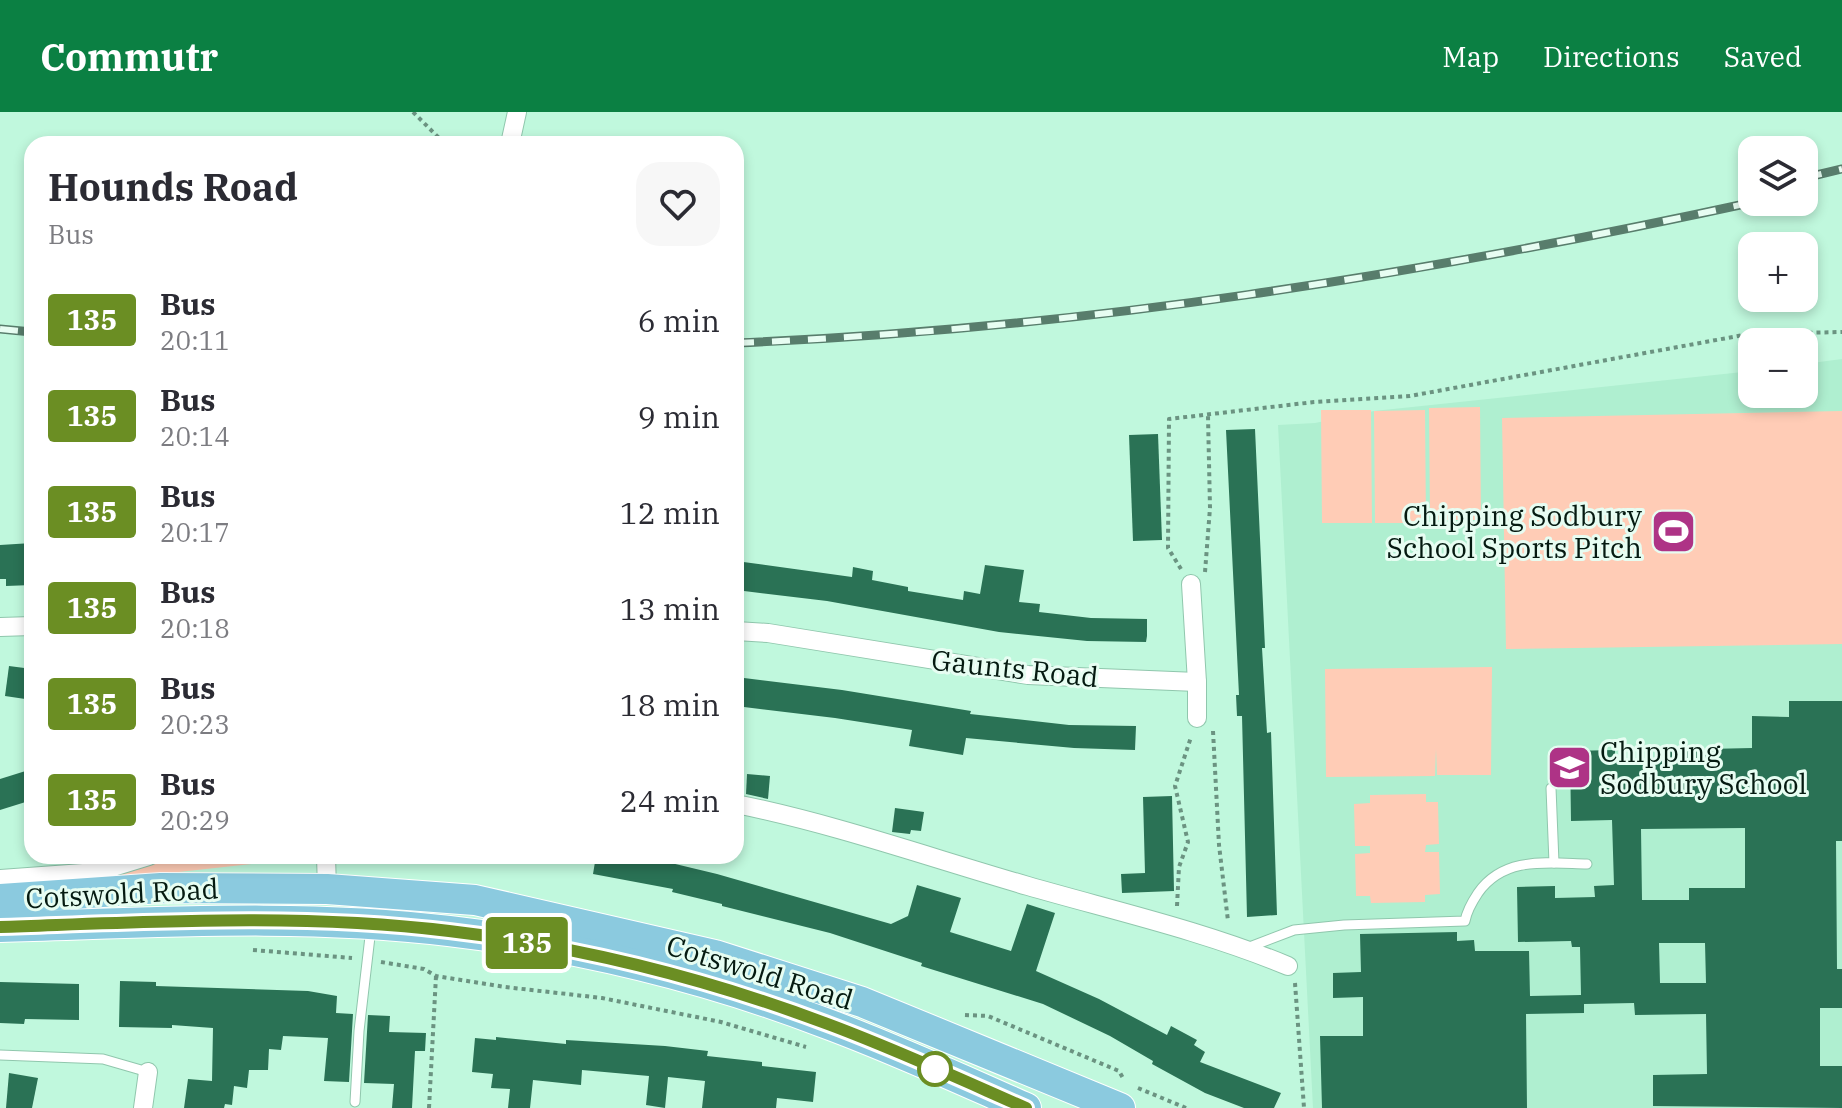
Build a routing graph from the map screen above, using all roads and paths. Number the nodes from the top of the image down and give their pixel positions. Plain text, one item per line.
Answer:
1 (413, 112) edge
2 (517, 112) edge
3 (437, 136) edge
4 (512, 136) edge
5 (1842, 332) edge
6 (1208, 416) junction
7 (1191, 584) junction
8 (24, 626) edge
9 (0, 627) edge
10 (744, 632) edge
11 (1197, 682) junction
12 (1197, 718) junction
13 (1551, 788) dead end
14 (744, 806) edge
15 (1554, 863) junction
16 (123, 864) edge
17 (326, 864) edge
18 (1587, 864) dead end
19 (0, 879) edge
20 (327, 889) junction
21 (0, 899) edge
22 (371, 925) junction
23 (0, 927) edge
24 (1179, 929) junction
25 (1238, 946) junction
26 (252, 950) dead end
27 (367, 960) junction
28 (1288, 966) joint
29 (436, 976) junction
30 (812, 1049) dead end
31 (0, 1055) edge
32 (148, 1072) joint
33 (355, 1102) dead end
34 (143, 1108) edge
35 (429, 1108) edge
36 (1026, 1108) edge
37 (1120, 1108) edge
38 (1304, 1108) edge

1 - 3 path
2 - 4 street
5 - 6 path
6 - 7 path
6 - 7 path
7 - 11 street
8 - 9 street
10 - 11 street, Gaunts Road
11 - 12 street
12 - 24 path
12 - 25 path
13 - 15 lane
14 - 24 street
15 - 18 lane
15 - 25 lane
16 - 19 street, Cotswold Road
17 - 20 street
20 - 21 main road, Cotswold Road
20 - 37 main road, Cotswold Road
22 - 23 main road, Cotswold Road
22 - 27 lane
22 - 36 main road, Cotswold Road
24 - 25 street
25 - 28 street
26 - 27 path
27 - 29 path
27 - 33 lane
28 - 38 path
29 - 30 path
29 - 35 path
31 - 32 lane
32 - 34 street

